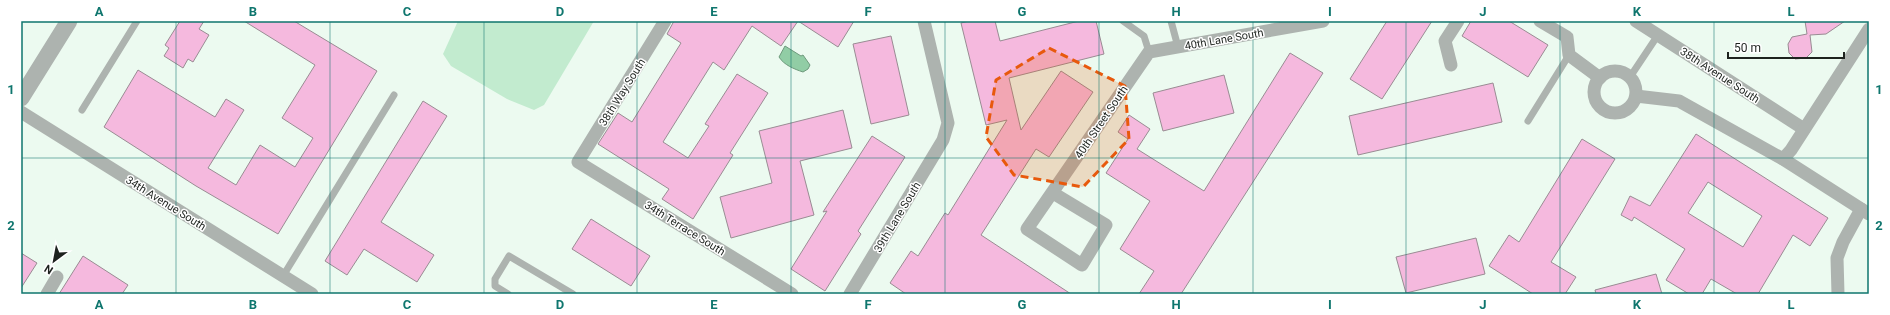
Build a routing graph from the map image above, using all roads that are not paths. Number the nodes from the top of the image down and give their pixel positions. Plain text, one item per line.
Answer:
1 (69, 21) edge
2 (137, 21) edge
3 (665, 21) edge
4 (924, 21) edge
5 (1123, 21) edge
6 (1171, 21) edge
7 (1323, 21) edge
8 (1458, 21) edge
9 (1540, 21) edge
10 (1636, 21) edge
11 (1869, 29) edge
12 (1658, 35) junction
13 (1178, 46) junction
14 (1149, 52) junction
15 (1568, 55) junction
16 (1451, 65) dead end
17 (1630, 77) junction
18 (1600, 78) junction
19 (394, 95) dead end
20 (1636, 96) junction
21 (21, 98) edge
22 (82, 110) dead end
23 (21, 112) edge
24 (1528, 120) dead end
25 (1804, 129) junction
26 (1783, 159) junction
27 (578, 162) joint
28 (1053, 193) junction
29 (1865, 212) edge
30 (283, 276) junction
31 (57, 277) dead end
32 (47, 294) edge
33 (312, 294) edge
34 (508, 294) edge
35 (573, 294) edge
36 (792, 294) edge
37 (850, 294) edge
38 (1838, 294) edge

1 - 21 street
2 - 22 lane
3 - 27 street, 38th Way South
4 - 37 street, 39th Lane South
5 - 14 lane
6 - 13 lane
7 - 13 street, 40th Lane South
8 - 16 street
9 - 15 street
10 - 12 street, 38th Avenue South
11 - 25 street
12 - 17 lane
12 - 25 street, 38th Avenue South
13 - 14 street, 40th Lane South
14 - 28 street, 40th Street South
15 - 18 street
15 - 24 lane
17 - 18 street
17 - 20 street
18 - 20 street
19 - 30 lane
20 - 26 street
23 - 30 street, 34th Avenue South
25 - 26 street
26 - 29 street
27 - 36 street, 34th Terrace South
28 - 28 street, 40th Street South
29 - 38 street
30 - 33 street, 34th Avenue South
31 - 32 street
34 - 35 lane

